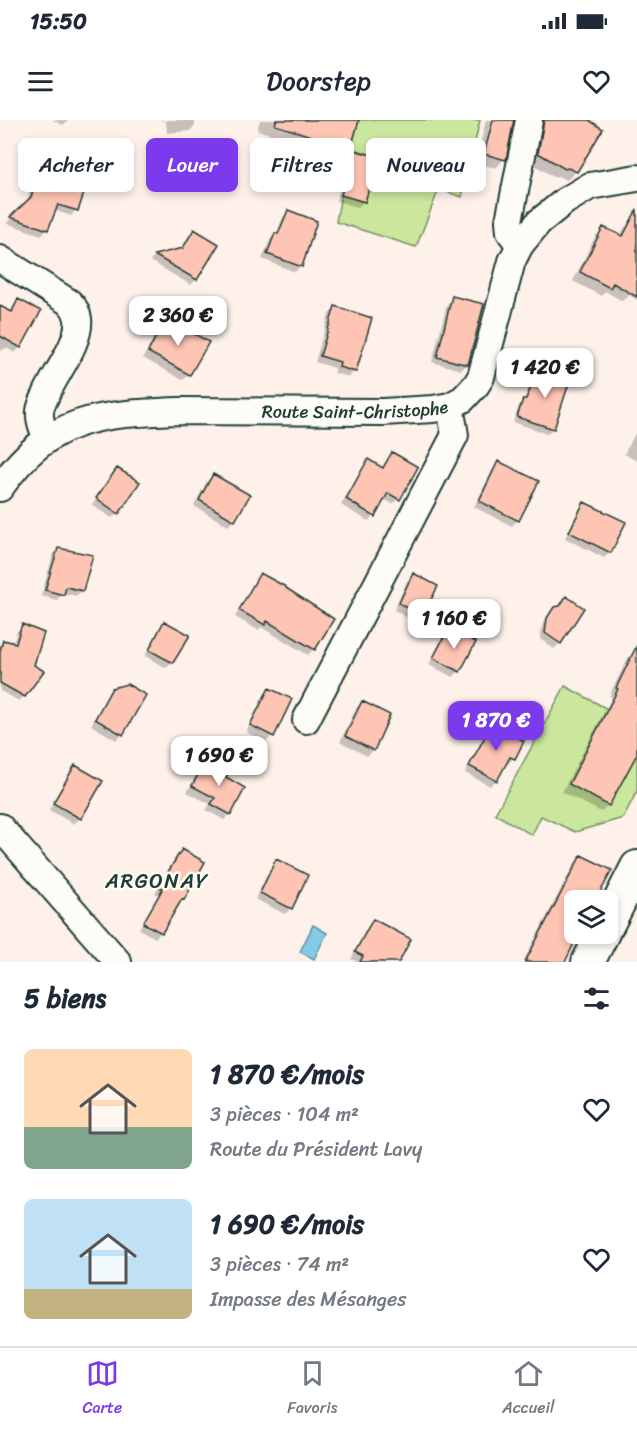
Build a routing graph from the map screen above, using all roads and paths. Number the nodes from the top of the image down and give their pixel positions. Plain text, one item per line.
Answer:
1 (530, 120) edge
2 (637, 178) edge
3 (520, 245) junction
4 (0, 259) edge
5 (450, 406) junction
6 (47, 439) junction
7 (0, 488) edge
8 (306, 720) dead end
9 (0, 827) edge
10 (637, 867) edge
11 (618, 904) edge
12 (597, 944) edge
13 (118, 962) edge
14 (588, 962) edge

1 - 3 street
2 - 3 street, Route Saint-Christophe
3 - 5 street, Route Saint-Christophe
4 - 6 street
5 - 6 street, Route Saint-Christophe
5 - 8 street
6 - 7 street, Route Saint-Christophe
9 - 13 street
10 - 11 street
12 - 14 street

